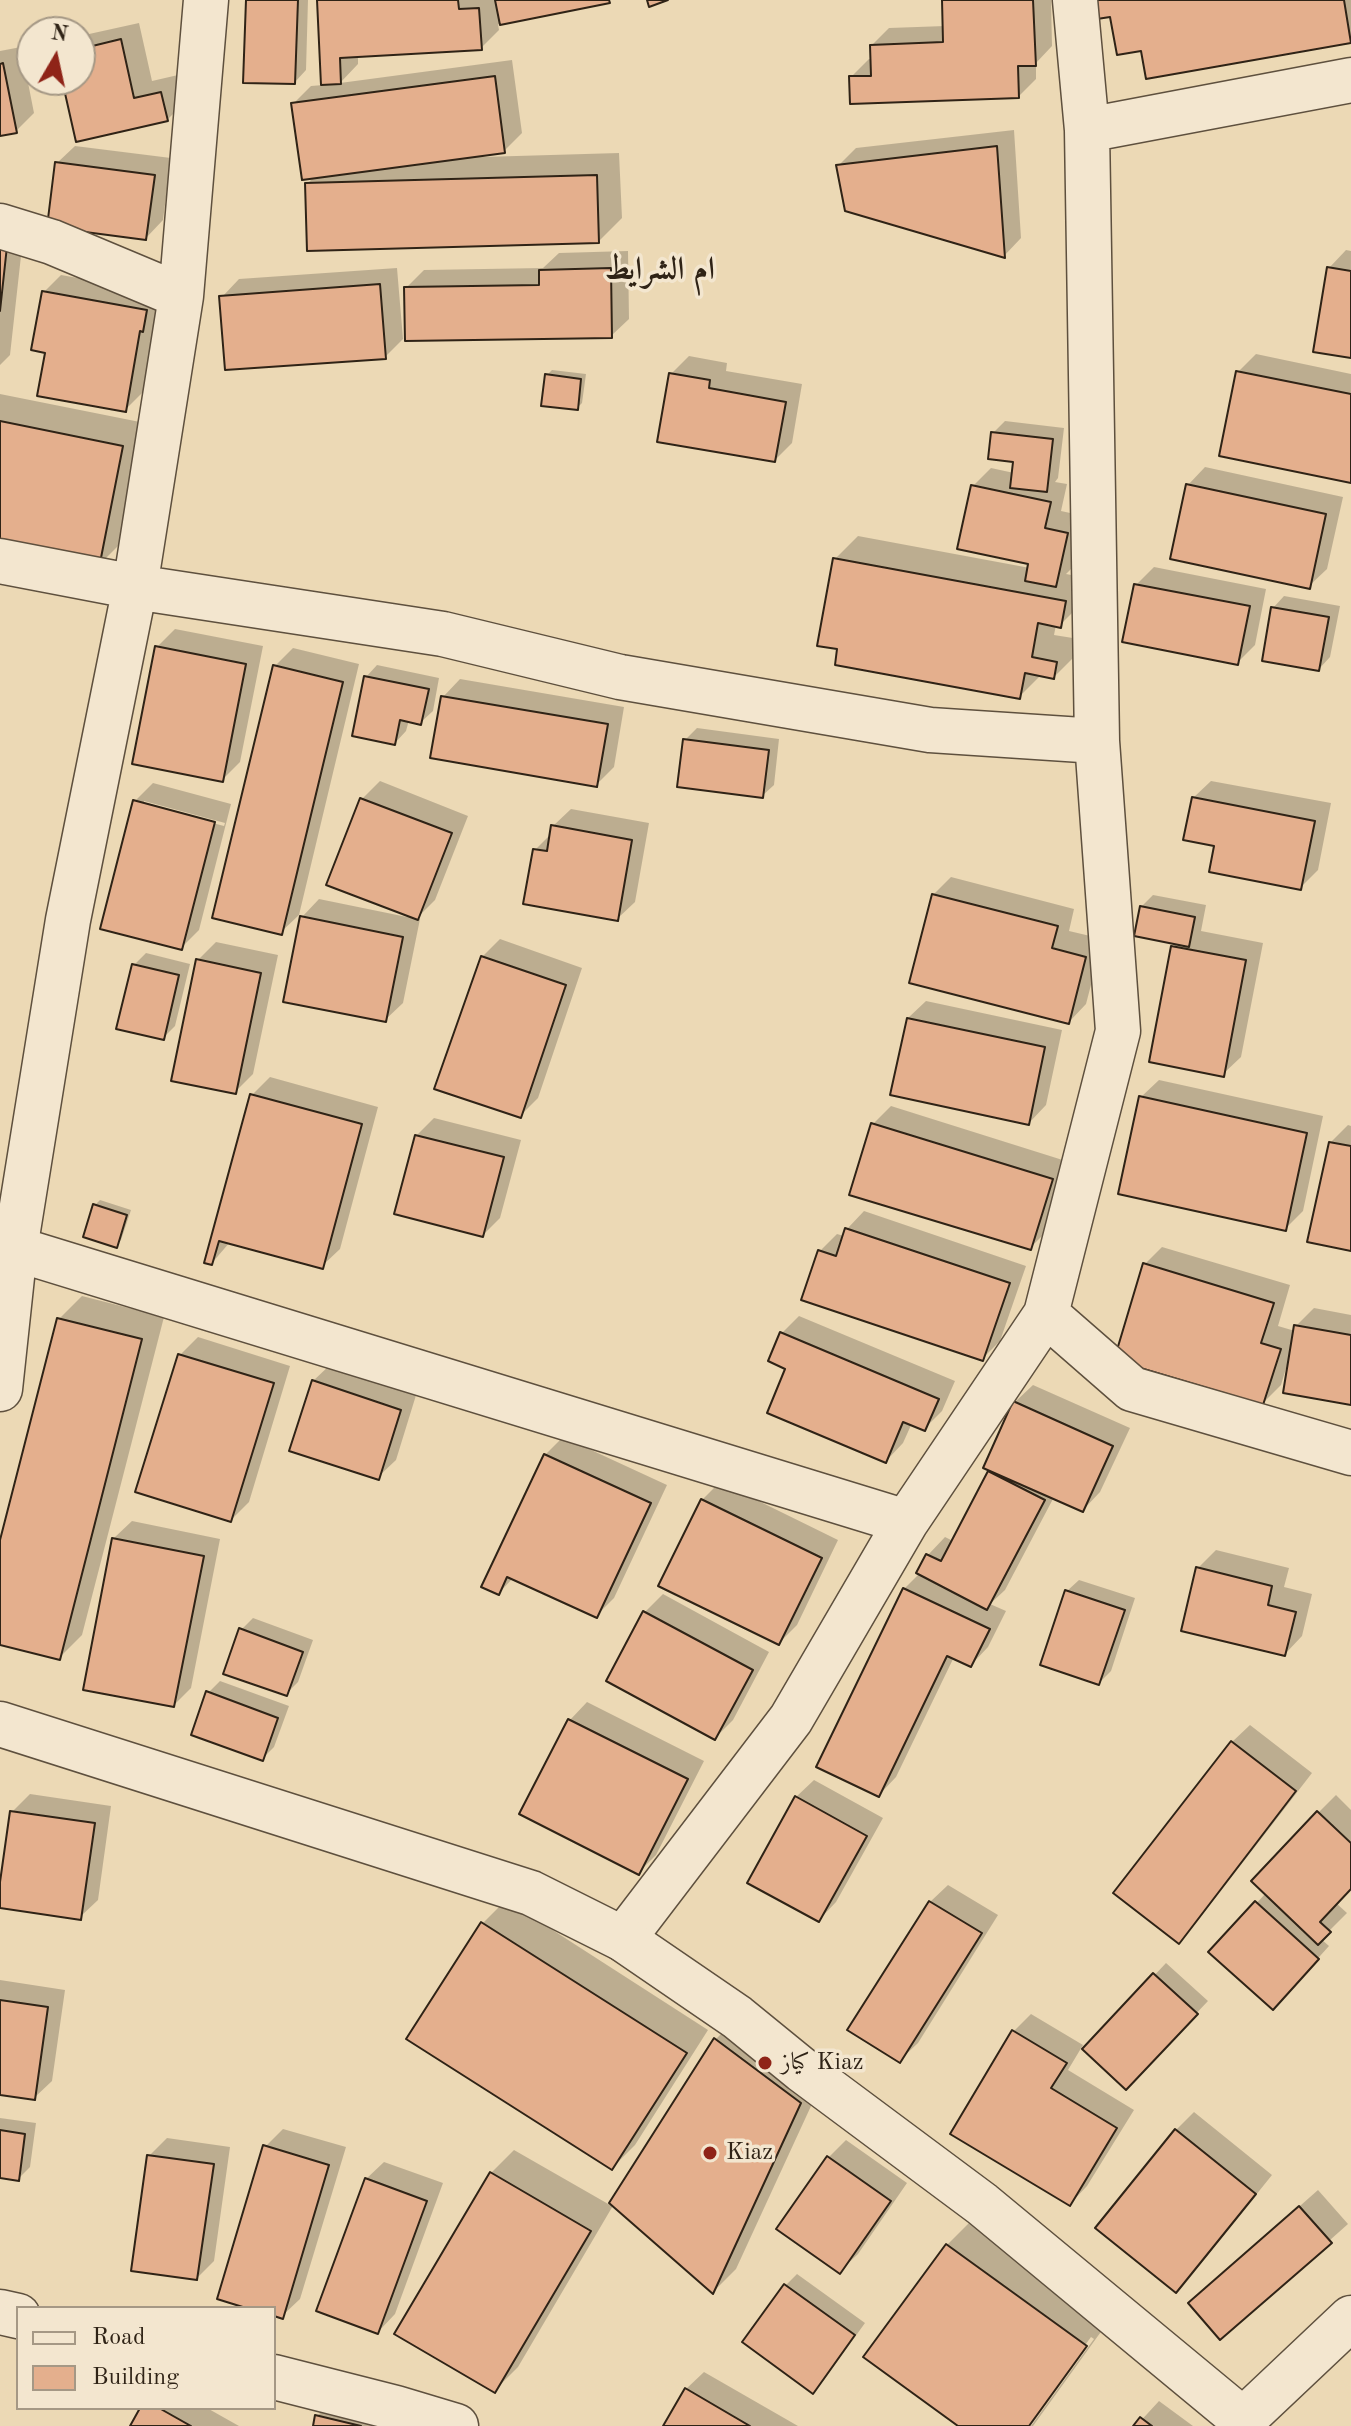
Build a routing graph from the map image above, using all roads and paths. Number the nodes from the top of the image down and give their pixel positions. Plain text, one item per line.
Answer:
1 (206, 0) edge
2 (1075, 0) edge
3 (1351, 80) edge
4 (1087, 130) junction
5 (0, 226) edge
6 (181, 296) junction
7 (0, 561) edge
8 (135, 587) junction
9 (1097, 741) junction
10 (8, 1246) edge
11 (1046, 1314) junction
12 (0, 1389) edge
13 (1351, 1453) edge
14 (906, 1522) junction
15 (0, 1724) edge
16 (623, 1939) junction
17 (1351, 2318) edge
18 (276, 2378) edge
19 (1245, 2423) edge
20 (456, 2426) edge

1 - 6 street
2 - 4 street
3 - 4 street
4 - 9 street
5 - 6 street
6 - 8 street
7 - 8 street
8 - 9 street
8 - 10 street
9 - 11 street
10 - 12 street
10 - 14 street
11 - 13 street
11 - 14 street
14 - 16 street
15 - 16 street
16 - 19 street
17 - 19 street
18 - 20 street

